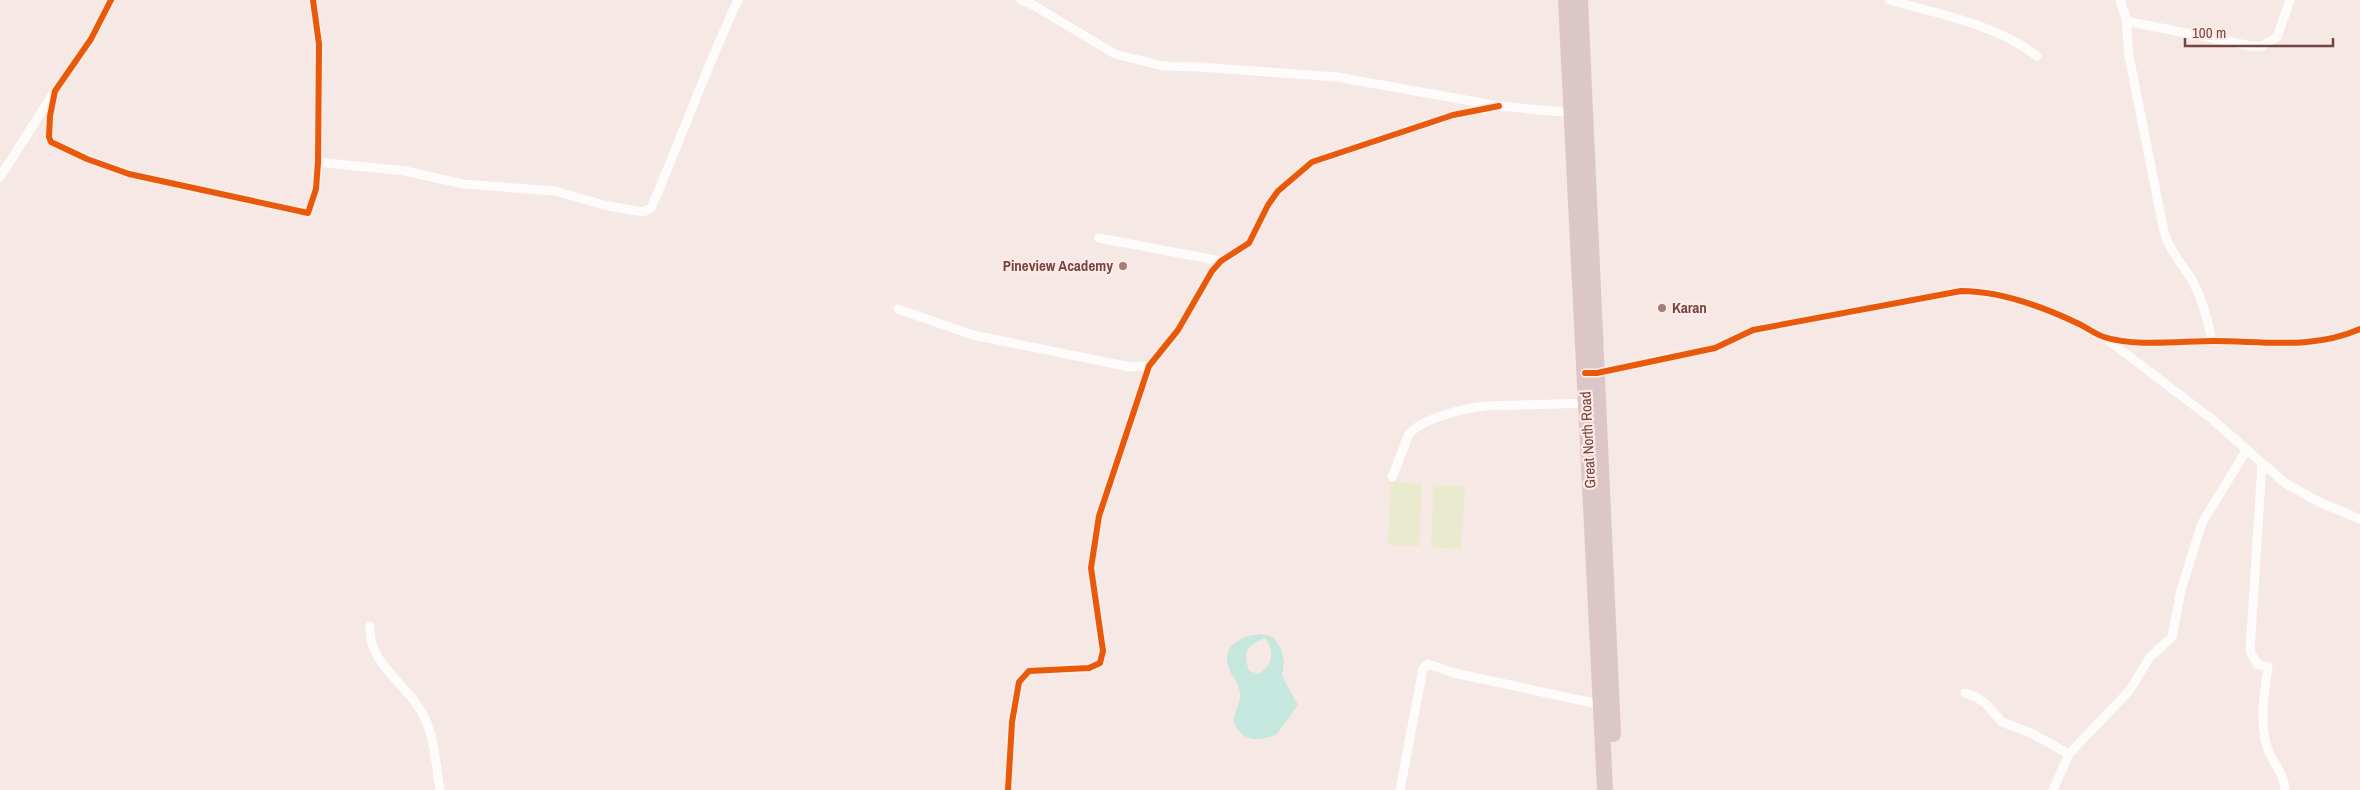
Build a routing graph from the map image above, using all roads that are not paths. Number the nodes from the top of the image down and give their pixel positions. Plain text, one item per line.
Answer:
1 (111, 0) edge
2 (314, 0) edge
3 (738, 0) edge
4 (1021, 0) edge
5 (1566, 0) edge
6 (1580, 0) edge
7 (1889, 0) edge
8 (2120, 0) edge
9 (2290, 0) edge
10 (2126, 21) junction
11 (2037, 56) dead end
12 (55, 91) junction
13 (1499, 106) junction
14 (1578, 113) junction
15 (318, 162) junction
16 (0, 177) edge
17 (1099, 238) dead end
18 (1221, 261) junction
19 (898, 309) dead end
20 (2360, 329) edge
21 (2104, 337) junction
22 (2212, 341) junction
23 (1149, 366) junction
24 (1591, 373) junction
25 (1592, 403) junction
26 (2246, 451) junction
27 (2262, 464) junction
28 (1392, 476) dead end
29 (2360, 519) edge
30 (370, 626) dead end
31 (1965, 693) dead end
32 (1607, 705) junction
33 (2069, 754) junction
34 (440, 790) edge
35 (1008, 790) edge
36 (1400, 790) edge
37 (1605, 790) edge
38 (1615, 790) edge
39 (2053, 790) edge
40 (2284, 790) edge

1 - 12 street
2 - 15 street
3 - 15 street
4 - 13 street
5 - 14 highway, Great North Road
6 - 14 highway, Great North Road
7 - 11 street
8 - 10 street
9 - 10 street
10 - 22 street
12 - 15 street
12 - 16 street
13 - 14 street
13 - 18 street
14 - 24 highway, Great North Road
17 - 18 street
18 - 23 street
19 - 23 street
20 - 22 street
21 - 22 street
21 - 24 street
21 - 26 street
23 - 35 street
24 - 25 highway, Great North Road
25 - 28 street
25 - 32 highway, Great North Road
26 - 27 street
26 - 33 street
27 - 29 street
27 - 40 street
30 - 34 street
31 - 33 street
32 - 36 street
32 - 37 highway, Great North Road
32 - 38 highway, Great North Road
33 - 39 street

